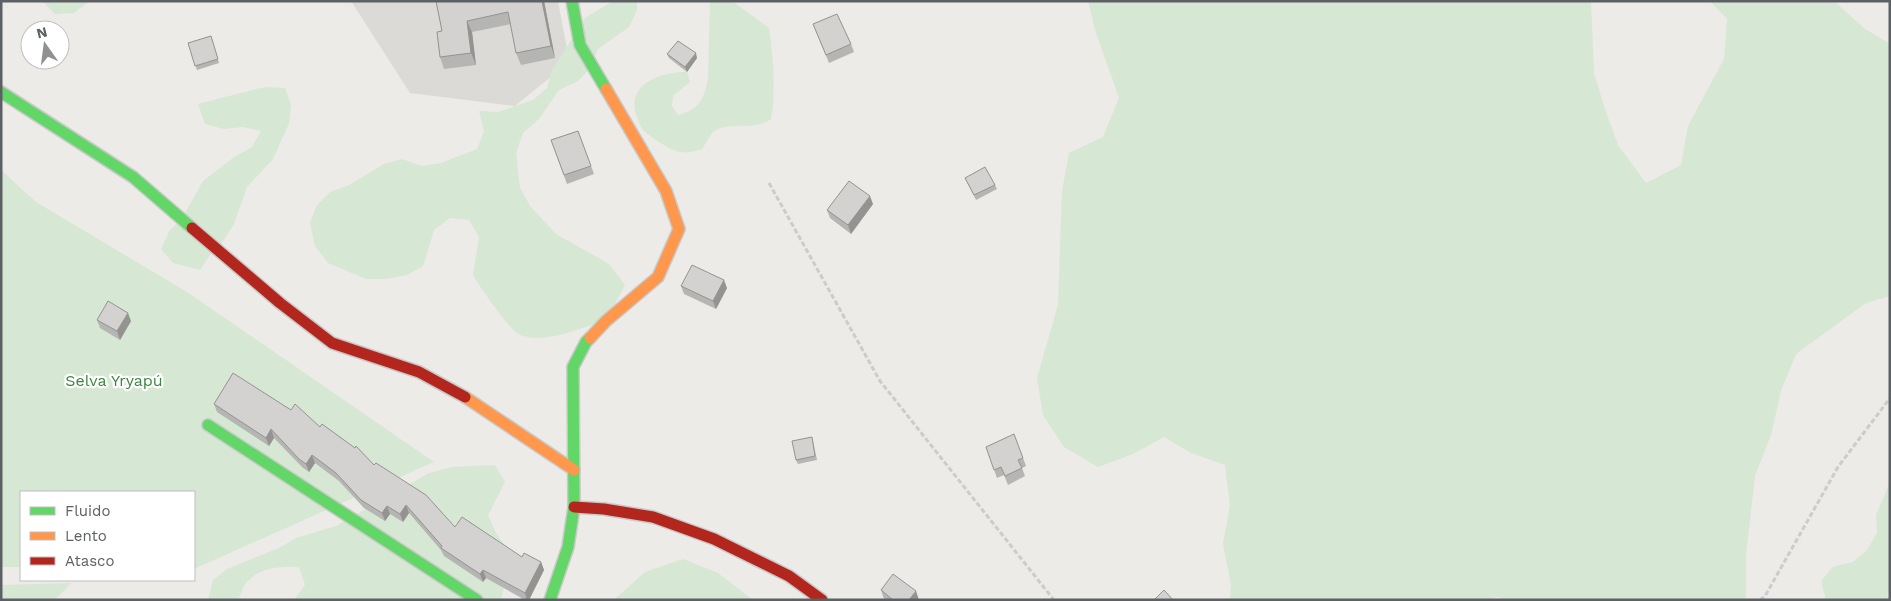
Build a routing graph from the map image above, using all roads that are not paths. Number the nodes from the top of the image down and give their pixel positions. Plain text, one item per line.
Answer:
1 (572, 1) edge
2 (1, 92) edge
3 (208, 425) dead end
4 (574, 470) junction
5 (574, 506) junction
6 (477, 600) edge
7 (550, 600) edge
8 (822, 600) edge

1 - 4 street
2 - 4 street
3 - 6 street
4 - 5 street
5 - 7 street
5 - 8 street

